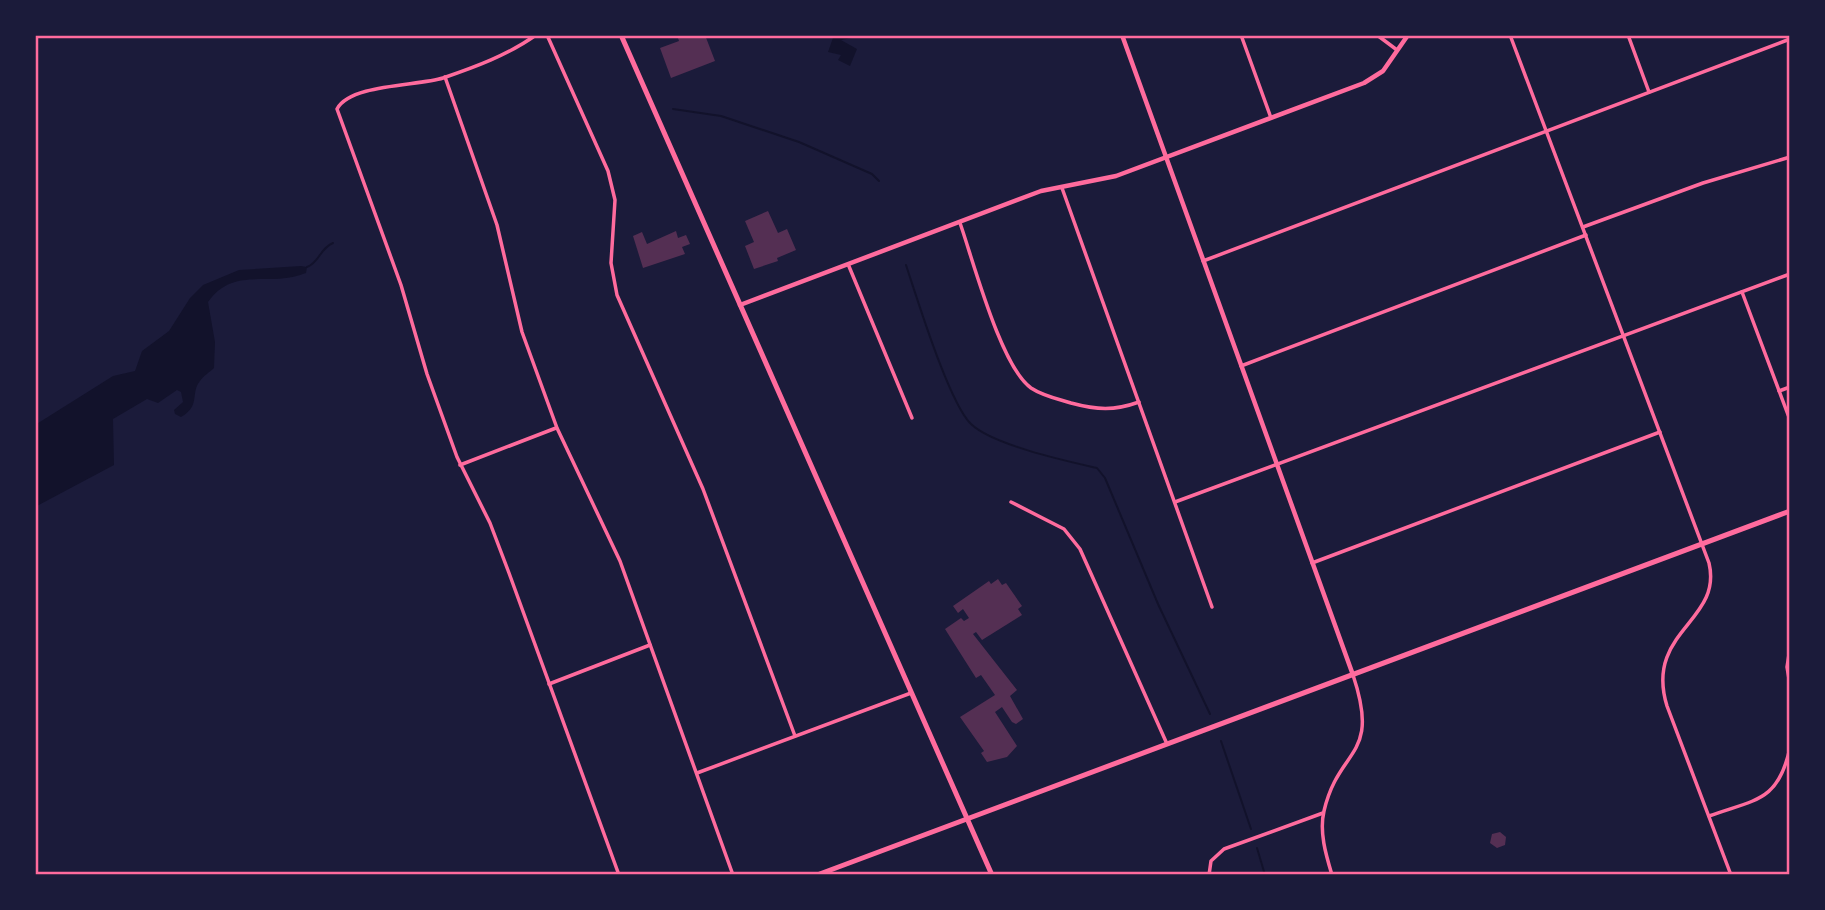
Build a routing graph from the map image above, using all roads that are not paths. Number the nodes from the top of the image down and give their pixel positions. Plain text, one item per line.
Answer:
1 (536, 35) edge
2 (547, 35) edge
3 (621, 35) edge
4 (1122, 35) edge
5 (1241, 35) edge
6 (1377, 35) edge
7 (1408, 35) edge
8 (1510, 35) edge
9 (1628, 35) edge
10 (1790, 39) edge
11 (1397, 51) junction
12 (445, 77) junction
13 (1649, 92) junction
14 (1271, 118) junction
15 (1546, 131) junction
16 (1166, 157) junction
17 (1790, 157) edge
18 (1061, 186) junction
19 (960, 223) junction
20 (1583, 227) junction
21 (1586, 235) junction
22 (1203, 261) junction
23 (848, 264) junction
24 (1790, 274) edge
25 (1742, 292) junction
26 (740, 305) junction
27 (1623, 336) junction
28 (1241, 366) junction
29 (1790, 387) edge
30 (1779, 391) junction
31 (1139, 402) junction
32 (912, 418) dead end
33 (1790, 420) edge
34 (557, 428) junction
35 (1660, 432) junction
36 (1276, 464) junction
37 (460, 465) junction
38 (1012, 502) dead end
39 (1175, 502) junction
40 (1790, 511) edge
41 (1702, 544) junction
42 (1312, 563) junction
43 (1212, 607) dead end
44 (650, 645) junction
45 (1790, 648) edge
46 (1353, 675) junction
47 (549, 684) junction
48 (1790, 685) edge
49 (912, 692) junction
50 (795, 736) junction
51 (1168, 746) junction
52 (1790, 748) edge
53 (697, 773) junction
54 (1323, 813) junction
55 (1709, 816) junction
56 (967, 820) junction
57 (619, 875) edge
58 (733, 875) edge
59 (817, 875) edge
60 (992, 875) edge
61 (1209, 875) edge
62 (1332, 875) edge
63 (1731, 875) edge

1 - 12 street
2 - 50 street
3 - 26 main road
4 - 16 street
5 - 14 street
6 - 11 street
7 - 11 street
8 - 15 street
9 - 13 street
10 - 13 street
11 - 14 street
12 - 34 street
12 - 37 street
13 - 15 street
14 - 16 street
15 - 20 street
15 - 22 street
16 - 18 street
16 - 22 street
17 - 20 street
18 - 19 street
18 - 31 street
19 - 23 street
19 - 31 street
20 - 21 street
21 - 27 street
21 - 28 street
22 - 28 street
23 - 26 street
23 - 32 street
24 - 25 street
25 - 27 street
25 - 30 street
26 - 49 main road
27 - 35 street
27 - 36 street
28 - 36 street
29 - 30 street
30 - 33 street
31 - 39 street
34 - 37 street
34 - 44 street
35 - 41 street
35 - 42 street
36 - 39 street
36 - 42 street
37 - 47 street
38 - 51 street
39 - 43 street
40 - 41 main road
41 - 46 main road
41 - 55 street
42 - 46 street
44 - 47 street
44 - 53 street
45 - 48 street
46 - 51 main road
46 - 54 street
47 - 57 street
49 - 50 street
49 - 56 main road
50 - 53 street
51 - 56 main road
52 - 55 street
53 - 58 street
54 - 61 street
54 - 62 street
55 - 63 street
56 - 59 main road
56 - 60 main road

